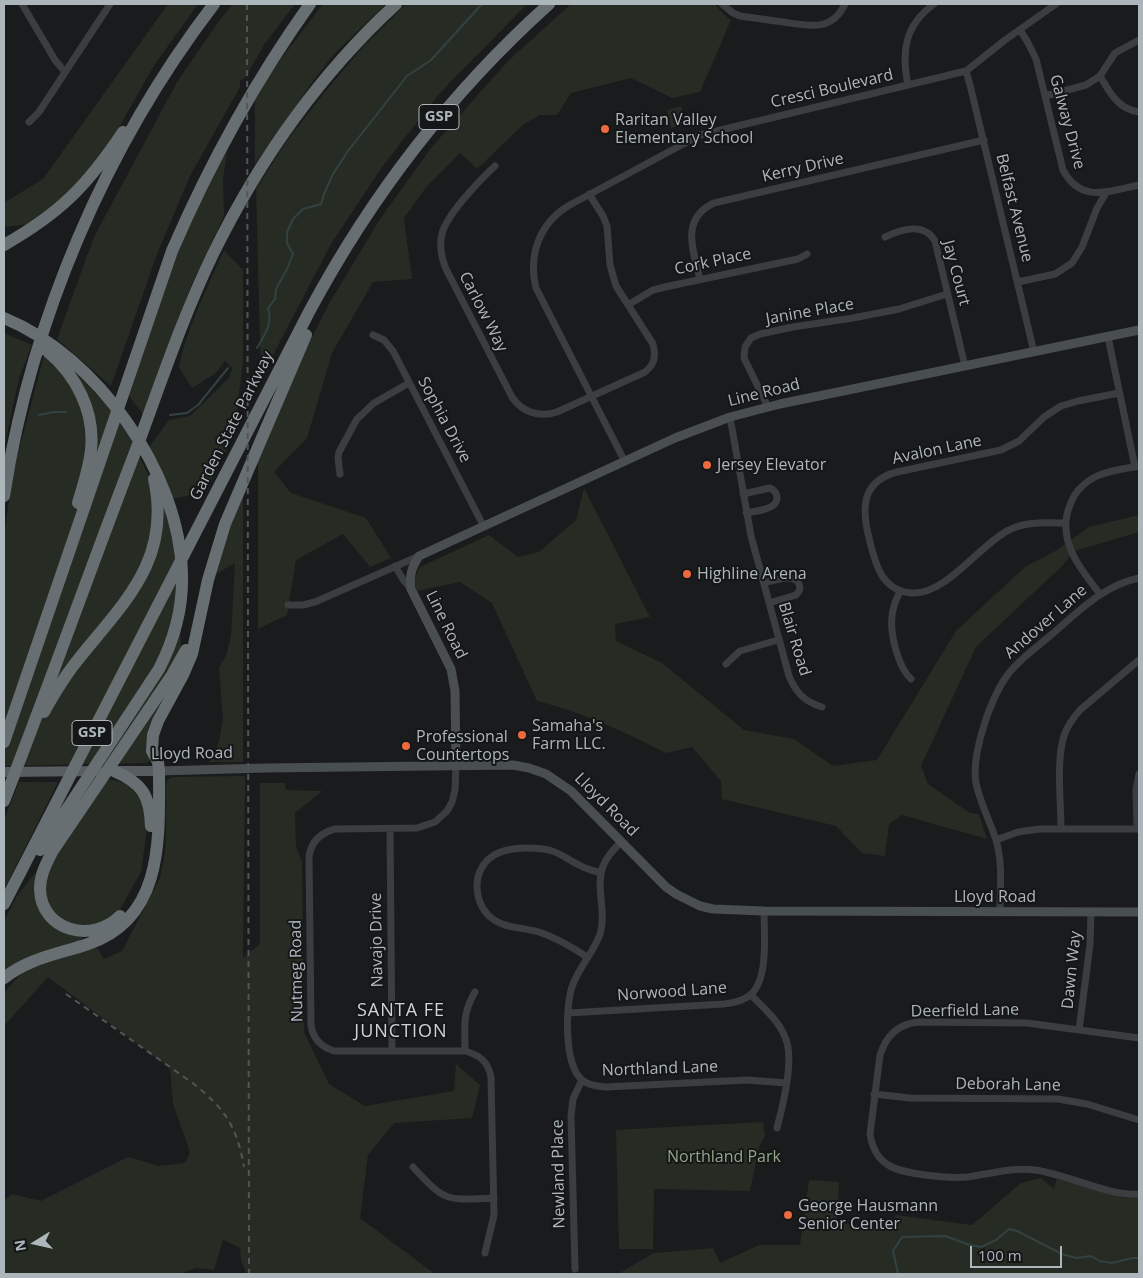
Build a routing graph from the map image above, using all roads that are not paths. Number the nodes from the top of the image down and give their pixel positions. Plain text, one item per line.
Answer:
1 (22, 4) edge
2 (110, 4) edge
3 (214, 4) edge
4 (310, 4) edge
5 (396, 4) edge
6 (549, 4) edge
7 (722, 4) edge
8 (845, 4) edge
9 (934, 4) edge
10 (1056, 4) edge
11 (1020, 30) junction
12 (1139, 40) edge
13 (966, 71) junction
14 (65, 72) junction
15 (1100, 76) junction
16 (908, 84) junction
17 (158, 87) junction
18 (1045, 96) junction
19 (1139, 112) edge
20 (29, 122) dead end
21 (984, 140) junction
22 (495, 166) dead end
23 (1139, 185) edge
24 (1106, 193) junction
25 (589, 194) junction
26 (885, 237) dead end
27 (4, 245) edge
28 (807, 254) dead end
29 (330, 274) junction
30 (700, 279) junction
31 (1018, 282) junction
32 (947, 294) junction
33 (628, 305) junction
34 (4, 318) edge
35 (4, 326) edge
36 (1139, 330) edge
37 (373, 336) dead end
38 (1108, 337) junction
39 (1034, 352) junction
40 (964, 366) junction
41 (409, 384) junction
42 (1120, 393) junction
43 (591, 397) junction
44 (768, 407) junction
45 (730, 417) junction
46 (148, 459) junction
47 (624, 460) junction
48 (1137, 466) edge
49 (340, 474) dead end
50 (743, 494) junction
51 (4, 496) edge
52 (746, 513) junction
53 (1065, 523) junction
54 (483, 525) junction
55 (419, 556) junction
56 (395, 566) junction
57 (1139, 578) edge
58 (764, 583) junction
59 (411, 589) junction
60 (900, 591) junction
61 (1100, 594) junction
62 (769, 603) junction
63 (288, 605) dead end
64 (50, 606) junction
65 (200, 616) junction
66 (778, 640) junction
67 (1139, 660) edge
68 (726, 664) dead end
69 (911, 679) dead end
70 (822, 707) dead end
71 (4, 742) edge
72 (26, 742) junction
73 (456, 766) junction
74 (114, 770) junction
75 (159, 770) junction
76 (4, 772) edge
77 (1139, 774) edge
78 (4, 801) edge
79 (390, 829) junction
80 (1061, 829) junction
81 (1138, 829) edge
82 (996, 840) junction
83 (621, 842) junction
84 (601, 873) junction
85 (16, 879) junction
86 (4, 904) edge
87 (764, 911) junction
88 (1000, 912) junction
89 (1091, 912) junction
90 (1139, 912) edge
91 (587, 957) junction
92 (4, 978) edge
93 (475, 992) dead end
94 (751, 995) junction
95 (568, 1012) junction
96 (1078, 1030) junction
97 (1139, 1038) edge
98 (392, 1051) junction
99 (465, 1051) junction
100 (582, 1080) junction
101 (786, 1083) junction
102 (874, 1094) junction
103 (1139, 1120) edge
104 (778, 1128) dead end
105 (413, 1166) dead end
106 (1139, 1194) edge
107 (494, 1198) junction
108 (485, 1253) dead end
109 (575, 1268) dead end

1 - 14 street
2 - 14 street
3 - 17 highway
4 - 64 highway
5 - 72 highway
6 - 29 highway, Garden State Parkway / GSP
7 - 8 street
9 - 16 street
10 - 11 street, Cresci Boulevard
11 - 13 street, Cresci Boulevard
11 - 18 street, Galway Drive
12 - 15 street
13 - 16 street, Cresci Boulevard
13 - 21 street, Belfast Avenue
14 - 20 street
15 - 18 street
15 - 19 street
16 - 25 street, Cresci Boulevard
17 - 27 highway
17 - 51 highway
18 - 24 street, Galway Drive
21 - 30 street, Kerry Drive
21 - 31 street, Belfast Avenue
22 - 43 street, Carlow Way
23 - 24 street, Galway Drive
24 - 31 street
25 - 33 street, Carlow Way
25 - 43 street, Cresci Boulevard
26 - 32 street, Jay Court
28 - 30 street, Cork Place
29 - 65 highway
29 - 85 highway, Garden State Parkway / GSP
30 - 33 street, Cork Place
31 - 39 street, Belfast Avenue
32 - 40 street, Jay Court
32 - 44 street, Janine Place
33 - 43 street, Carlow Way
34 - 46 highway
35 - 64 highway
36 - 38 main road, Line Road
37 - 41 street, Sophia Drive
38 - 39 main road, Line Road
38 - 42 street
39 - 40 main road, Line Road
40 - 44 main road, Line Road
41 - 49 street
41 - 54 street, Sophia Drive
42 - 48 street
42 - 60 street, Avalon Lane
43 - 47 street, Cresci Boulevard
44 - 45 main road, Line Road
45 - 47 main road, Line Road
45 - 50 street, Blair Road
46 - 72 highway
46 - 85 highway
47 - 54 main road, Line Road
48 - 53 street
50 - 52 street, Blair Road
50 - 52 street
52 - 58 street, Blair Road
53 - 60 street
53 - 61 street
54 - 55 main road, Line Road
55 - 56 street, Line Road
55 - 59 main road, Line Road
56 - 59 street, Line Road
56 - 63 street, Line Road
57 - 61 street, Andover Lane
58 - 62 street, Blair Road
58 - 62 street
59 - 73 main road, Line Road
60 - 69 street
61 - 82 street, Andover Lane
62 - 66 street, Blair Road
64 - 71 highway
65 - 74 highway
65 - 75 highway
66 - 68 street
66 - 70 street, Blair Road
67 - 80 street
72 - 78 highway
73 - 75 main road, Lloyd Road
73 - 79 street, Nutmeg Road
73 - 83 main road, Lloyd Road
74 - 75 main road, Lloyd Road
74 - 76 main road, Lloyd Road
75 - 92 highway
77 - 81 street
79 - 98 street, Navajo Drive
79 - 98 street, Nutmeg Road
80 - 81 street
80 - 82 street
82 - 88 street, Andover Lane
83 - 84 street, Northland Lane
83 - 87 main road, Lloyd Road
84 - 91 street, Northland Lane
84 - 91 street
85 - 86 highway, Garden State Parkway / GSP
87 - 88 main road, Lloyd Road
87 - 94 street, Norwood Lane
88 - 89 main road, Lloyd Road
89 - 90 main road, Lloyd Road
89 - 96 street, Dawn Way
91 - 95 street, Northland Lane
93 - 99 street
94 - 95 street, Norwood Lane
94 - 101 street
95 - 100 street, Northland Lane
96 - 97 street, Deerfield Lane
96 - 102 street, Deerfield Lane
98 - 99 street, Nutmeg Road
99 - 107 street
100 - 101 street, Northland Lane
100 - 109 street, Newland Place
101 - 104 street
102 - 103 street, Deborah Lane
102 - 106 street, Deerfield Lane
105 - 107 street
107 - 108 street

